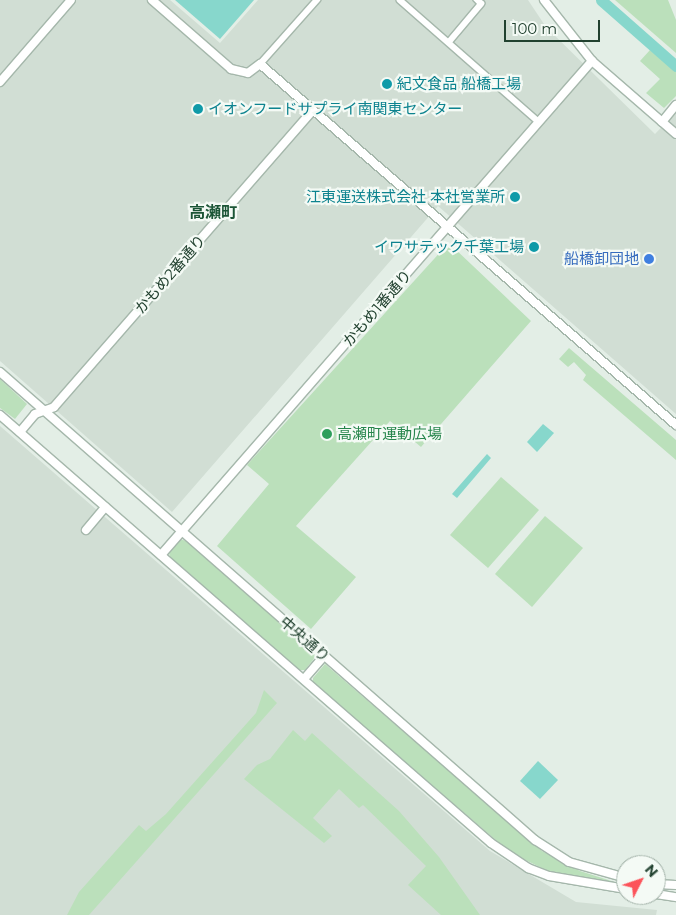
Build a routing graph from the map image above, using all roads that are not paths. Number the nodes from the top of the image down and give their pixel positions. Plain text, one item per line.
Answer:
1 (71, 0) edge
2 (152, 0) edge
3 (317, 0) edge
4 (400, 0) edge
5 (477, 0) edge
6 (544, 0) edge
7 (449, 42) junction
8 (592, 61) junction
9 (260, 64) junction
10 (0, 82) edge
11 (676, 105) edge
12 (313, 110) junction
13 (539, 122) junction
14 (662, 122) junction
15 (676, 134) edge
16 (448, 227) junction
17 (0, 372) edge
18 (46, 412) junction
19 (0, 415) edge
20 (676, 425) edge
21 (20, 432) junction
22 (104, 507) junction
23 (86, 530) dead end
24 (182, 532) junction
25 (161, 555) junction
26 (324, 656) junction
27 (304, 679) junction
28 (616, 876) edge
29 (616, 887) edge

1 - 10 street
2 - 9 street
3 - 9 street
4 - 7 street
5 - 7 street
6 - 8 street
7 - 13 street
8 - 13 street, かもめ1番通り
8 - 14 street
9 - 12 street
11 - 14 street
12 - 16 street
12 - 18 street, かもめ2番通り
13 - 16 street, かもめ1番通り
14 - 15 street
16 - 20 street
16 - 24 street, かもめ1番通り
17 - 18 street, 中央通り
18 - 21 street, かもめ2番通り
18 - 24 street, 中央通り
19 - 21 street, 中央通り
21 - 22 street, 中央通り
22 - 23 street
22 - 25 street, 中央通り
24 - 25 street, かもめ1番通り
24 - 26 street, 中央通り
25 - 27 street, 中央通り
26 - 27 street
26 - 28 street, 中央通り
27 - 29 street, 中央通り

